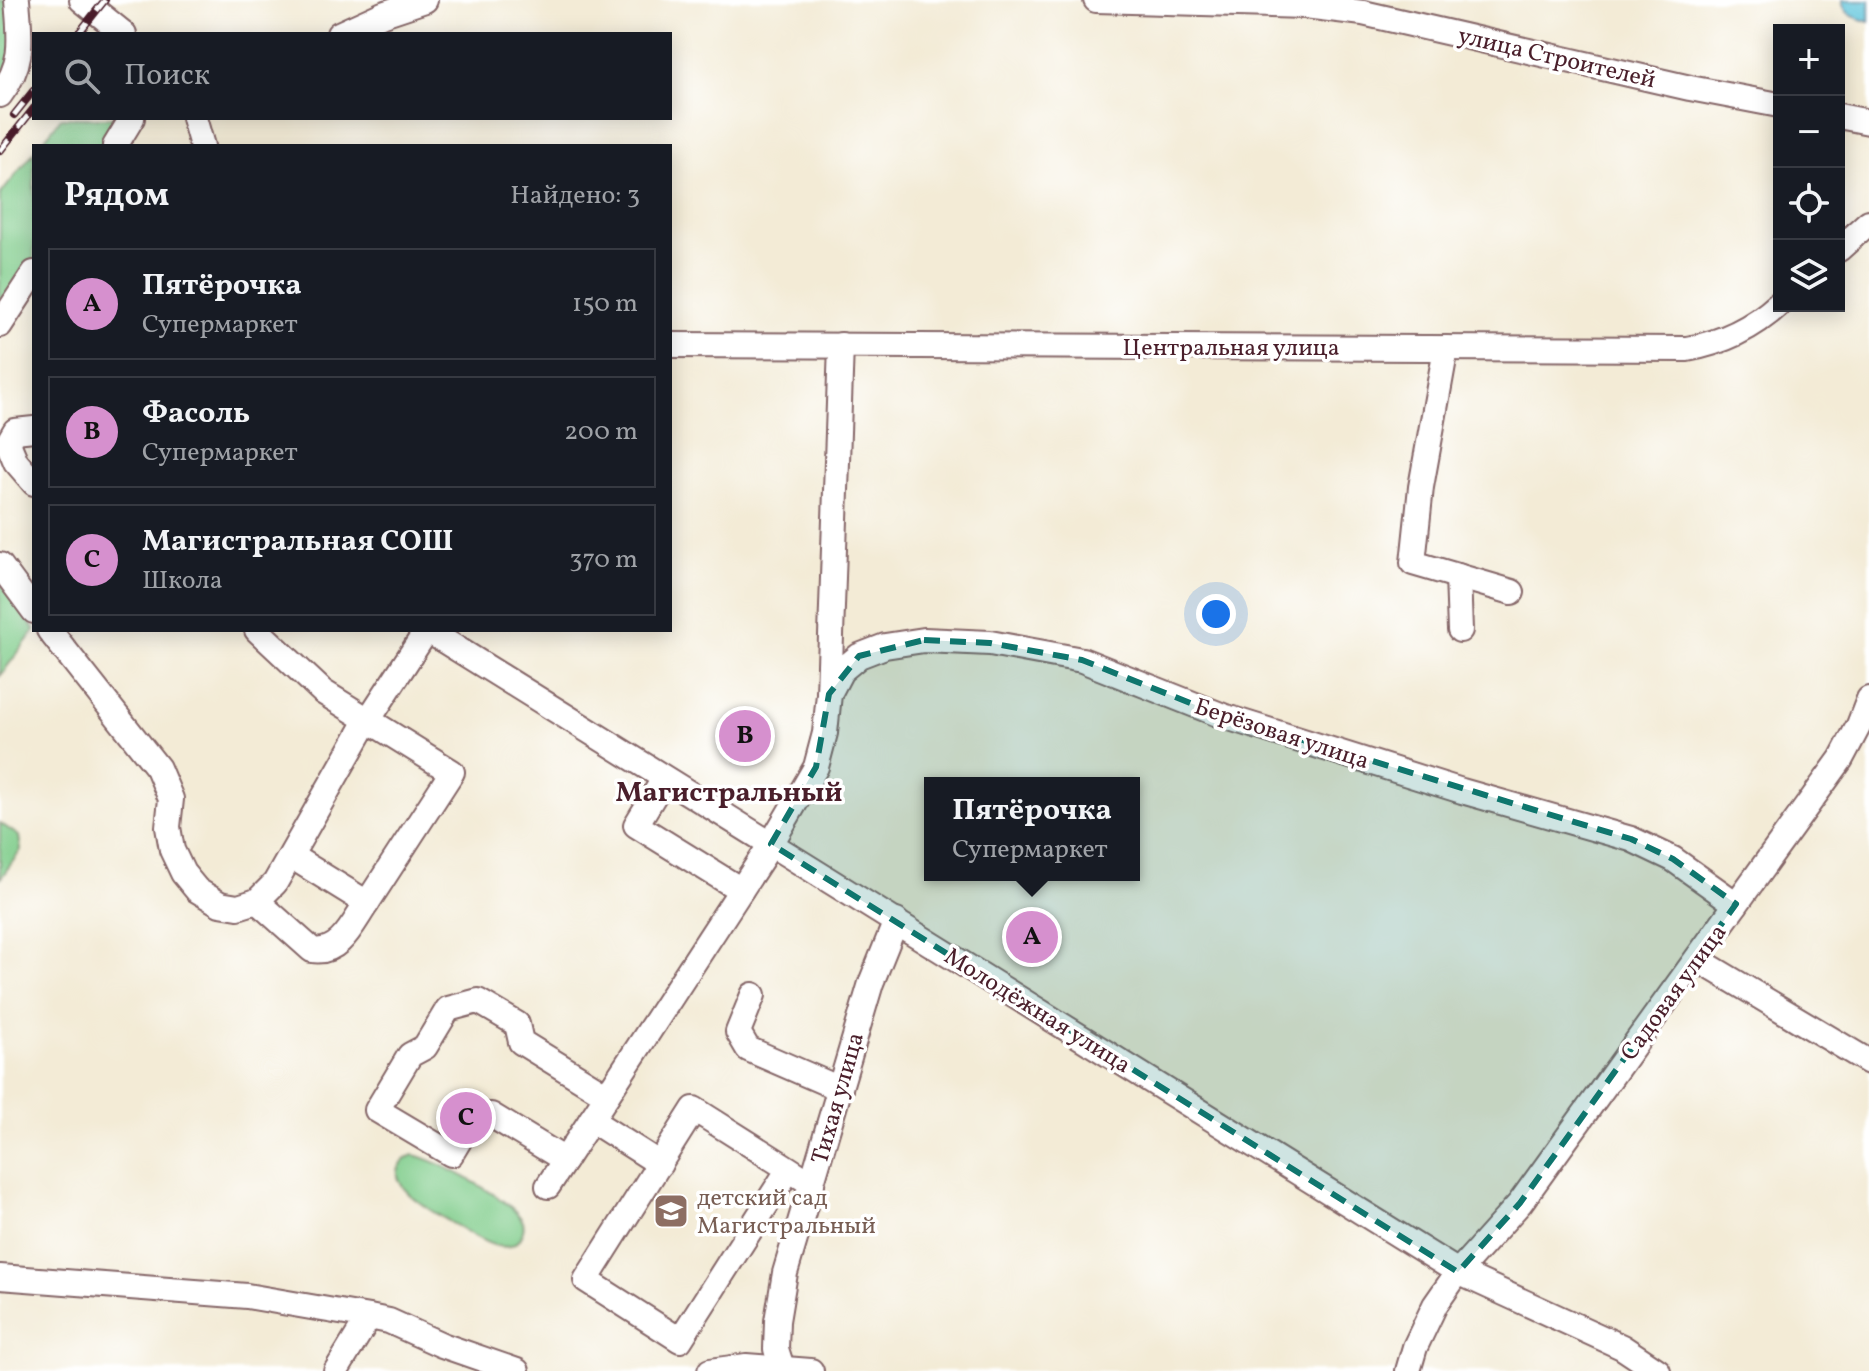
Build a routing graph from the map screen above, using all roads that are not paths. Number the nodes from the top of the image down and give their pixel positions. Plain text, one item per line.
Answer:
1 (17, 0) edge
2 (82, 0) edge
3 (425, 0) edge
4 (1096, 0) edge
5 (122, 32) edge
6 (343, 32) edge
7 (0, 95) edge
8 (1773, 104) edge
9 (1845, 117) edge
10 (131, 120) edge
11 (195, 120) edge
12 (1869, 122) edge
13 (116, 144) edge
14 (201, 144) edge
15 (1869, 222) edge
16 (1845, 244) edge
17 (32, 276) edge
18 (1773, 308) edge
19 (0, 325) edge
20 (672, 345) edge
21 (841, 345) junction
22 (1446, 348) junction
23 (32, 429) edge
24 (32, 481) edge
25 (0, 565) edge
26 (1458, 576) junction
27 (1512, 592) dead end
28 (32, 608) edge
29 (1460, 630) dead end
30 (51, 632) edge
31 (259, 632) edge
32 (426, 632) edge
33 (430, 632) edge
34 (829, 694) junction
35 (1869, 699) edge
36 (369, 719) junction
37 (664, 779) junction
38 (771, 844) junction
39 (291, 856) junction
40 (741, 890) junction
41 (257, 901) junction
42 (367, 903) junction
43 (1736, 904) junction
44 (896, 921) junction
45 (1697, 959) junction
46 (753, 995) dead end
47 (1869, 1062) edge
48 (840, 1089) junction
49 (607, 1095) junction
50 (591, 1120) junction
51 (565, 1160) junction
52 (660, 1164) junction
53 (789, 1169) junction
54 (812, 1184) junction
55 (548, 1186) dead end
56 (1458, 1272) junction
57 (0, 1277) edge
58 (369, 1317) junction
59 (783, 1370) edge
60 (336, 1371) edge
61 (517, 1371) edge
62 (710, 1371) edge
63 (811, 1371) edge
64 (1408, 1371) edge
65 (1658, 1371) edge

1 - 7 street
2 - 5 street
3 - 6 street
4 - 8 street, улица Строителей
9 - 12 street
10 - 13 street
11 - 14 street
15 - 16 street
17 - 19 street
18 - 22 street, Центральная улица
20 - 21 street, Центральная улица
21 - 22 street, Центральная улица
21 - 34 street
22 - 26 street
23 - 24 street
25 - 28 street
26 - 27 street
26 - 29 street
30 - 41 street
31 - 36 street
32 - 36 street
33 - 37 street, Молодёжная улица
34 - 38 street
34 - 43 street, Берёзовая улица
35 - 43 street, Садовая улица
36 - 39 street
36 - 42 street
37 - 38 street, Молодёжная улица
37 - 40 street
38 - 40 street
38 - 44 street, Молодёжная улица
39 - 41 street
39 - 42 street
40 - 49 street
41 - 42 street
43 - 45 street, Садовая улица
44 - 48 street, Тихая улица
44 - 56 street, Молодёжная улица
45 - 47 street
45 - 56 street, Садовая улица
46 - 48 street
48 - 54 street, Тихая улица
49 - 50 street
49 - 51 street
50 - 51 street
50 - 52 street
51 - 55 street
52 - 53 street
52 - 53 street
53 - 54 street
54 - 59 street, Тихая улица
56 - 64 street, Садовая улица
56 - 65 street, Молодёжная улица
57 - 58 street
58 - 60 street
58 - 61 street
59 - 62 street
59 - 63 street

